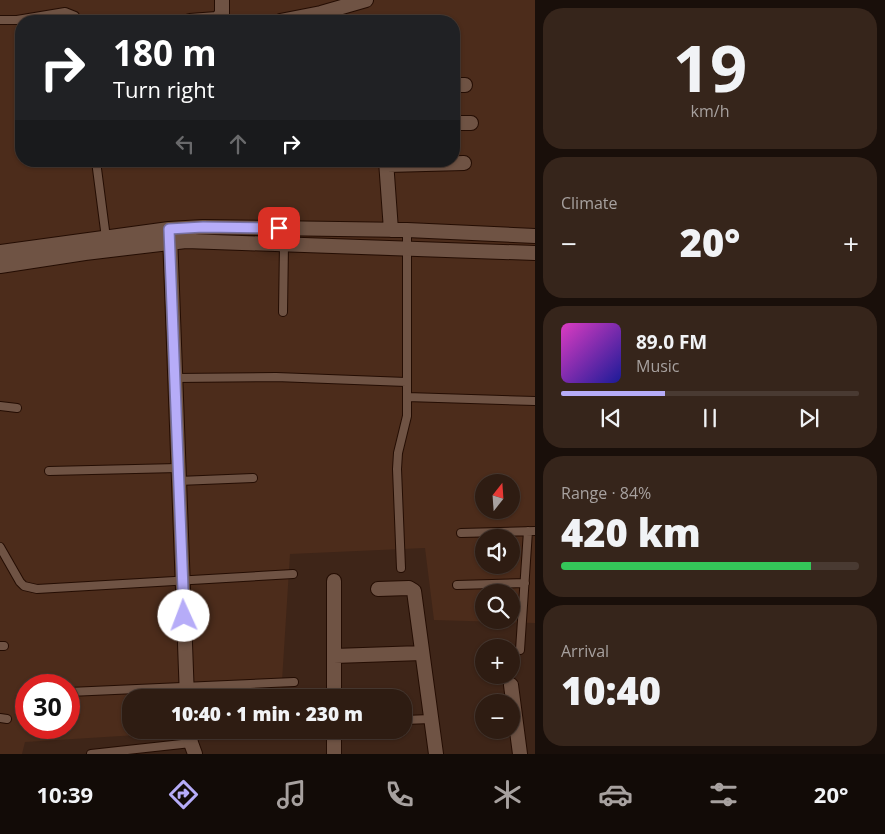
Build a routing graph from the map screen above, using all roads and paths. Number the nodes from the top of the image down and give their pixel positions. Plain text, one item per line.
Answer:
1 (222, 0) edge
2 (357, 1) edge
3 (332, 5) edge
4 (47, 15) edge
5 (72, 15) edge
6 (221, 15) edge
7 (300, 15) edge
8 (0, 20) edge
9 (15, 20) edge
10 (460, 123) edge
11 (471, 123) dead end
12 (460, 163) edge
13 (464, 163) dead end
14 (97, 167) edge
15 (387, 167) edge
16 (392, 230) junction
17 (407, 230) junction
18 (170, 236) junction
19 (535, 236) edge
20 (106, 238) junction
21 (284, 244) junction
22 (407, 248) junction
23 (0, 252) edge
24 (535, 253) edge
25 (0, 266) edge
26 (283, 312) dead end
27 (175, 378) junction
28 (406, 382) junction
29 (407, 397) junction
30 (535, 401) edge
31 (0, 406) edge
32 (17, 408) dead end
33 (49, 471) dead end
34 (178, 474) junction
35 (253, 478) dead end
36 (532, 531) edge
37 (461, 533) dead end
38 (0, 547) edge
39 (401, 568) dead end
40 (293, 574) dead end
41 (183, 581) junction
42 (334, 581) dead end
43 (525, 583) junction
44 (457, 584) dead end
45 (378, 589) dead end
46 (520, 650) dead end
47 (422, 653) junction
48 (334, 656) junction
49 (294, 682) dead end
50 (511, 686) dead end
51 (187, 689) edge
52 (219, 689) edge
53 (334, 689) edge
54 (80, 692) edge
55 (122, 692) edge
56 (432, 719) junction
57 (412, 720) edge
58 (334, 739) edge
59 (192, 742) edge
60 (91, 754) edge
61 (334, 754) edge
62 (436, 754) edge
63 (520, 754) edge

1 - 6 street
2 - 3 street
3 - 7 street
4 - 5 lane
8 - 9 lane
10 - 11 street
12 - 13 street
14 - 20 lane
15 - 16 street
16 - 17 street
16 - 18 street
17 - 19 street
17 - 22 lane
18 - 20 street
18 - 21 street
18 - 25 street
18 - 27 street
20 - 23 street
21 - 22 street
21 - 26 lane
22 - 24 street
22 - 28 lane
27 - 28 lane
27 - 34 street
28 - 29 lane
29 - 30 lane
29 - 39 lane
31 - 32 lane
33 - 34 lane
34 - 35 lane
34 - 41 street
36 - 37 lane
36 - 43 lane
38 - 41 lane
40 - 41 lane
41 - 51 street
42 - 48 street
43 - 44 lane
43 - 46 lane
45 - 47 street
47 - 48 street
47 - 56 street
48 - 53 street
49 - 52 lane
50 - 63 street
54 - 55 lane
56 - 57 lane
56 - 62 street
58 - 61 street
59 - 60 lane

